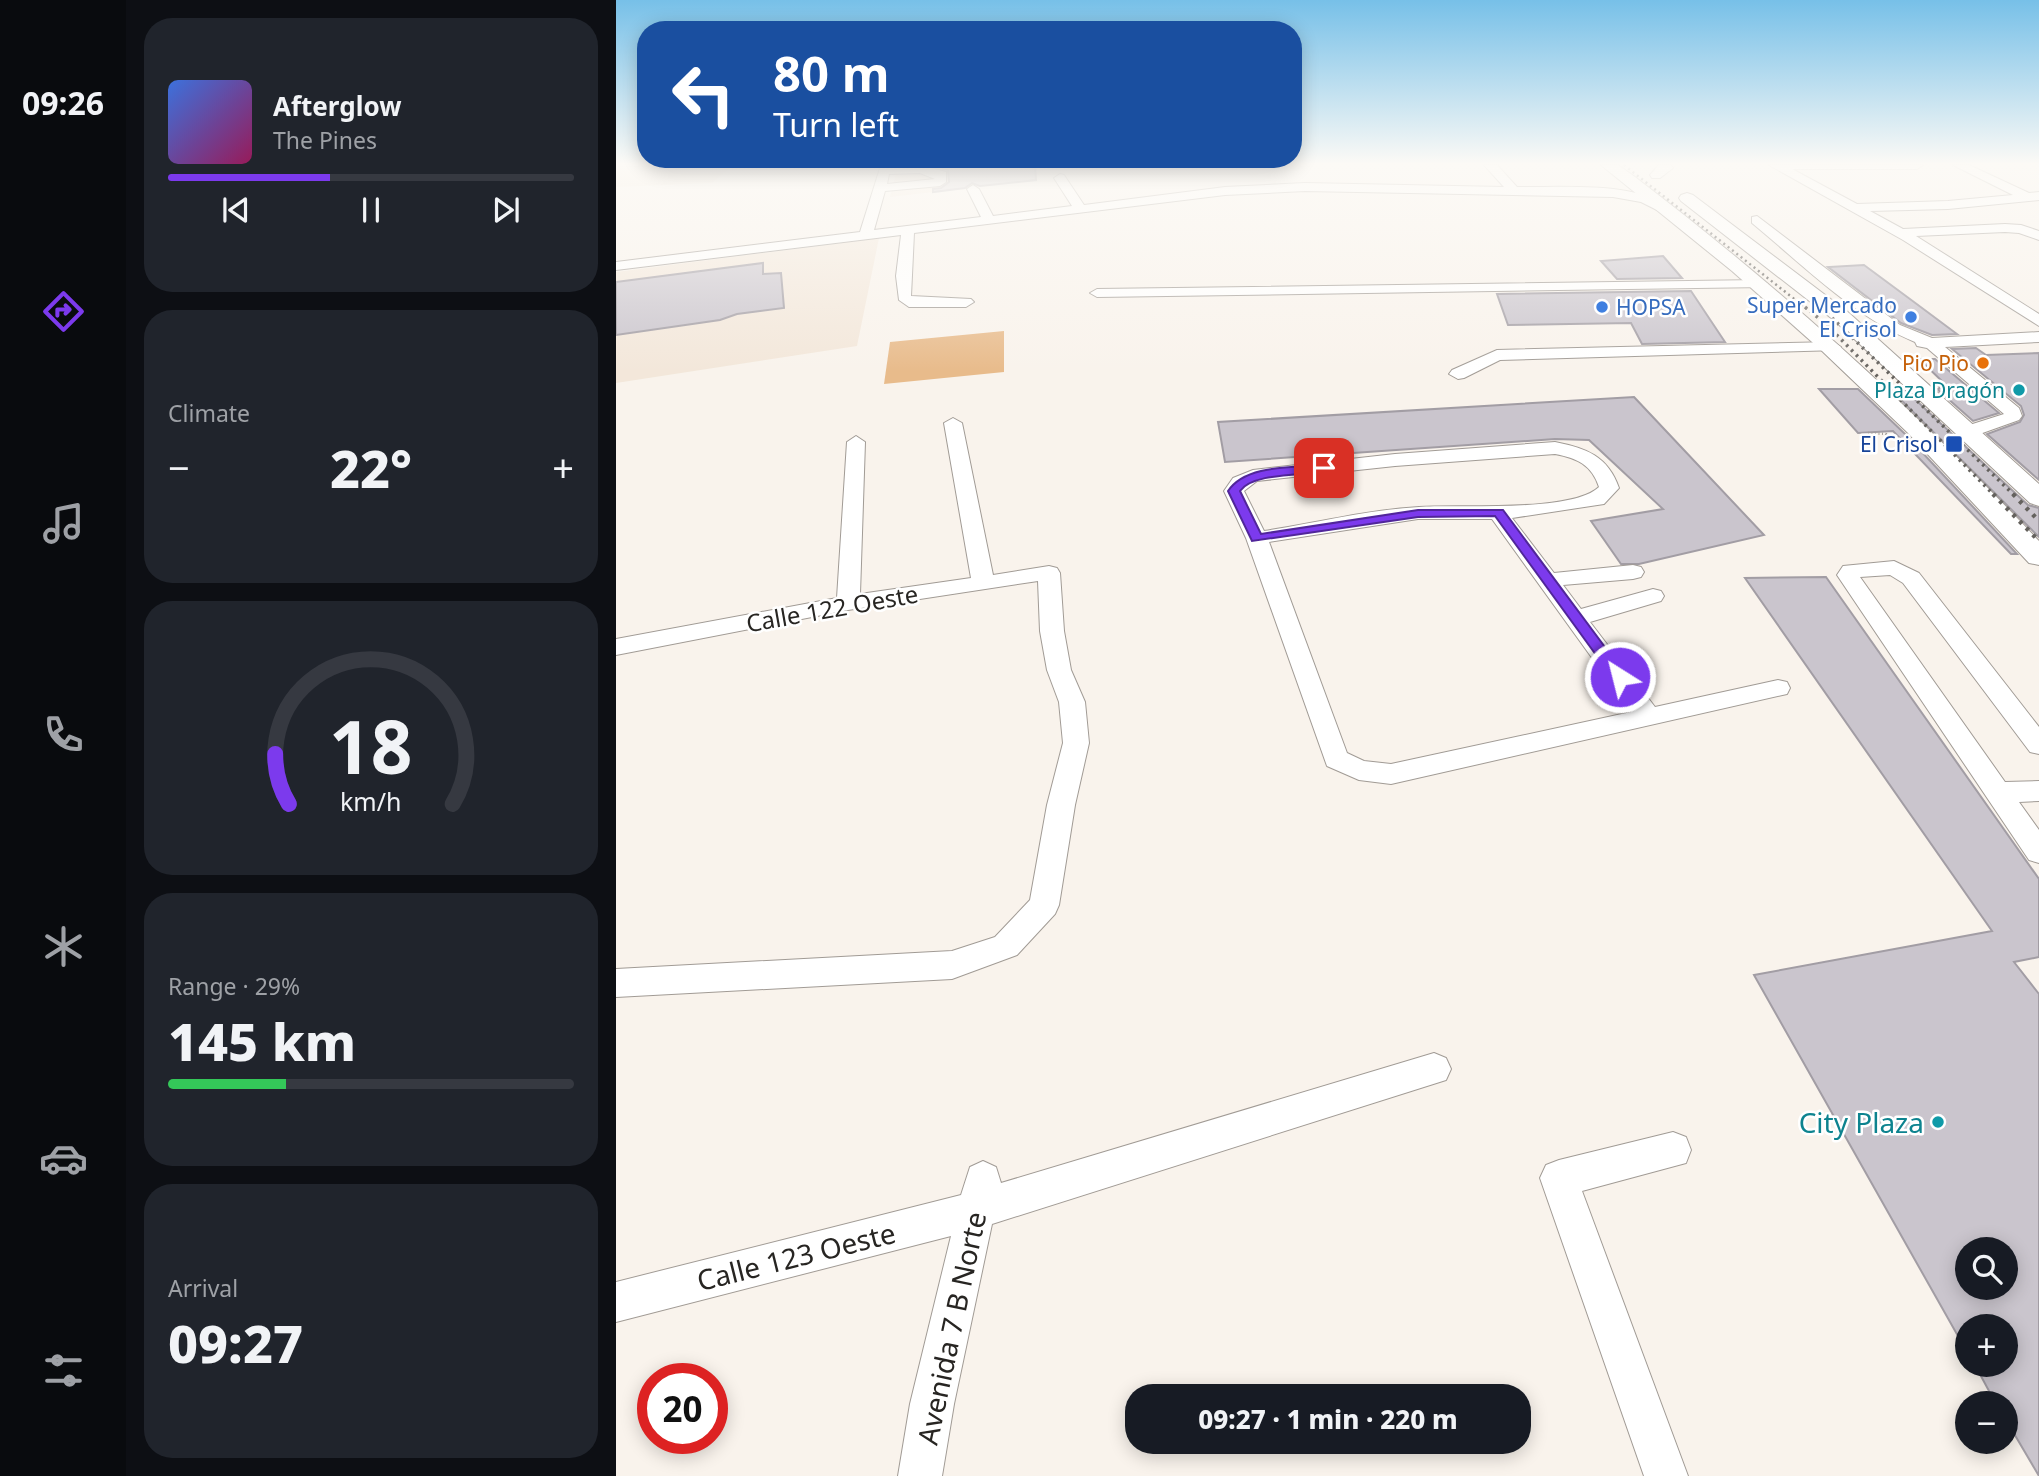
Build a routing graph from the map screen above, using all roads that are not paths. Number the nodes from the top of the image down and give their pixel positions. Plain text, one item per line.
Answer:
1 (866, 234) edge
2 (907, 234) edge
3 (1697, 234) edge
4 (1737, 234) edge
5 (1774, 234) edge
6 (1902, 234) edge
7 (616, 266) edge
8 (1761, 284) junction
9 (1836, 285) junction
10 (1806, 288) junction
11 (1097, 293) dead end
12 (966, 302) dead end
13 (1842, 317) junction
14 (2039, 321) edge
15 (2039, 337) edge
16 (1929, 343) junction
17 (1833, 347) junction
18 (1458, 374) dead end
19 (1911, 379) junction
20 (953, 424) dead end
21 (1967, 432) junction
22 (856, 442) dead end
23 (2039, 498) edge
24 (1499, 513) junction
25 (1257, 538) junction
26 (2039, 556) edge
27 (1633, 572) dead end
28 (1548, 580) junction
29 (983, 583) junction
30 (1653, 596) dead end
31 (848, 603) junction
32 (1577, 618) junction
33 (616, 647) edge
34 (1778, 688) dead end
35 (1648, 716) junction
36 (2039, 745) edge
37 (2039, 791) edge
38 (1998, 792) junction
39 (2039, 852) edge
40 (952, 965) joint
41 (616, 983) edge
42 (1434, 1069) dead end
43 (1673, 1150) dead end
44 (980, 1195) junction
45 (616, 1302) edge
46 (920, 1476) edge
47 (1666, 1476) edge

1 - 7 street
2 - 12 street
3 - 8 main road
4 - 10 main road
5 - 9 street
6 - 14 street
8 - 11 street
8 - 17 main road
9 - 10 street
9 - 16 street
10 - 13 main road
13 - 16 street
13 - 19 main road
15 - 16 street
16 - 19 street
16 - 21 street
17 - 18 street
17 - 26 main road
19 - 21 main road
20 - 29 street
21 - 23 main road
22 - 31 street
24 - 25 street
24 - 25 street
24 - 28 street
25 - 35 street
27 - 28 street
28 - 32 street
29 - 31 street, Calle 122 Oeste
29 - 40 street, Calle 122 Oeste
30 - 32 street
31 - 33 street, Calle 122 Oeste
32 - 35 street
34 - 35 street
36 - 38 street
37 - 38 street
38 - 39 street
40 - 41 street
42 - 44 street
43 - 47 street
44 - 45 street, Calle 123 Oeste
44 - 46 street, Avenida 7 B Norte

